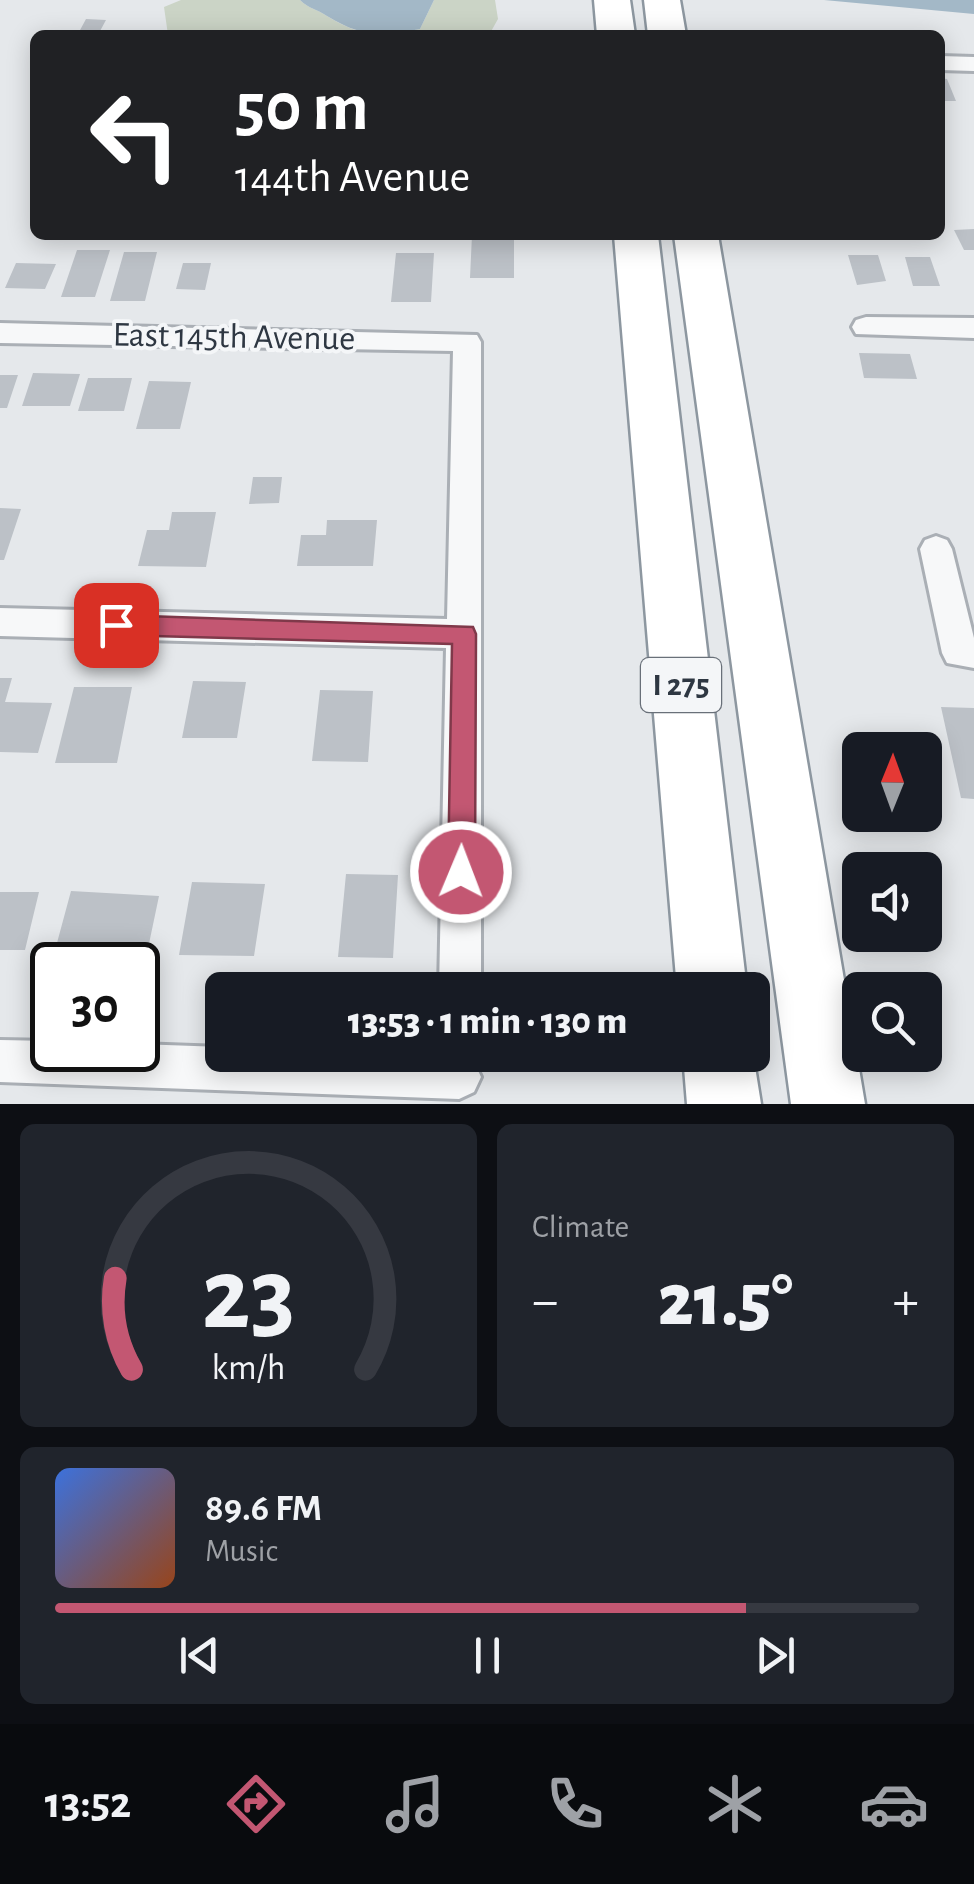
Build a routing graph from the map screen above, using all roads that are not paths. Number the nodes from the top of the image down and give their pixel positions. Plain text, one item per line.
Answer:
1 (612, 0) edge
2 (662, 0) edge
3 (615, 30) edge
4 (666, 30) edge
5 (945, 62) edge
6 (974, 64) edge
7 (637, 240) edge
8 (697, 240) edge
9 (866, 327) dead end
10 (974, 328) edge
11 (0, 333) edge
12 (936, 549) dead end
13 (0, 622) edge
14 (464, 634) junction
15 (974, 654) edge
16 (460, 972) edge
17 (710, 972) edge
18 (0, 1061) edge
19 (721, 1072) edge
20 (458, 1079) edge
21 (724, 1104) edge
22 (828, 1104) edge

1 - 3 highway
2 - 4 highway
5 - 6 street
7 - 17 highway, I 275
8 - 22 highway, I 275
9 - 10 street
11 - 14 street, East 145th Avenue
12 - 15 street
13 - 14 street
14 - 16 street
18 - 20 street
19 - 21 highway

